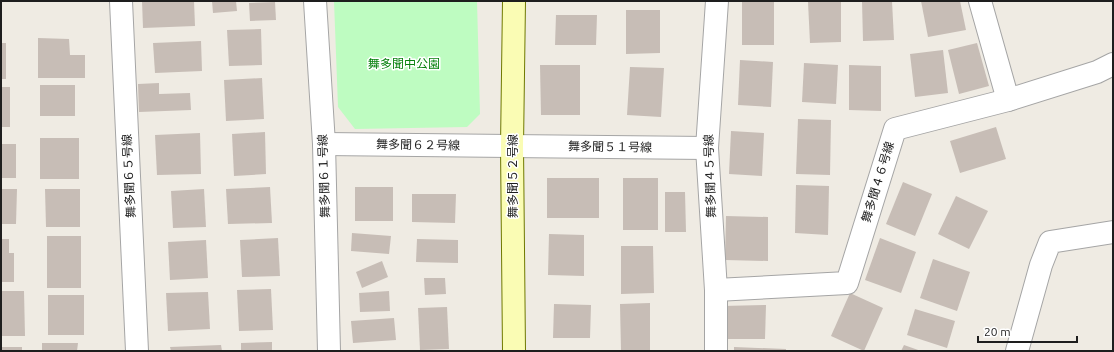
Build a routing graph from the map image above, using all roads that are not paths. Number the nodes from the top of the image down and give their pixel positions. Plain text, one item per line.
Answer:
1 (121, 1) edge
2 (315, 1) edge
3 (514, 1) edge
4 (717, 1) edge
5 (980, 1) edge
6 (1113, 64) edge
7 (1008, 100) junction
8 (324, 144) junction
9 (512, 146) junction
10 (707, 148) junction
11 (1113, 232) edge
12 (716, 290) junction
13 (137, 351) edge
14 (329, 351) edge
15 (514, 351) edge
16 (716, 351) edge
17 (1017, 351) edge

1 - 13 street, 舞多聞６５号線
2 - 8 street, 舞多聞６１号線
3 - 9 street, 舞多聞５２号線
4 - 10 street, 舞多聞４５号線
5 - 7 street
6 - 7 street, 舞多聞４６号線
7 - 12 street, 舞多聞４６号線
8 - 9 street, 舞多聞６２号線
8 - 14 street, 舞多聞６１号線
9 - 10 street, 舞多聞５１号線
9 - 15 street, 舞多聞５２号線
10 - 12 street, 舞多聞４５号線
11 - 17 street
12 - 16 street, 舞多聞４５号線

